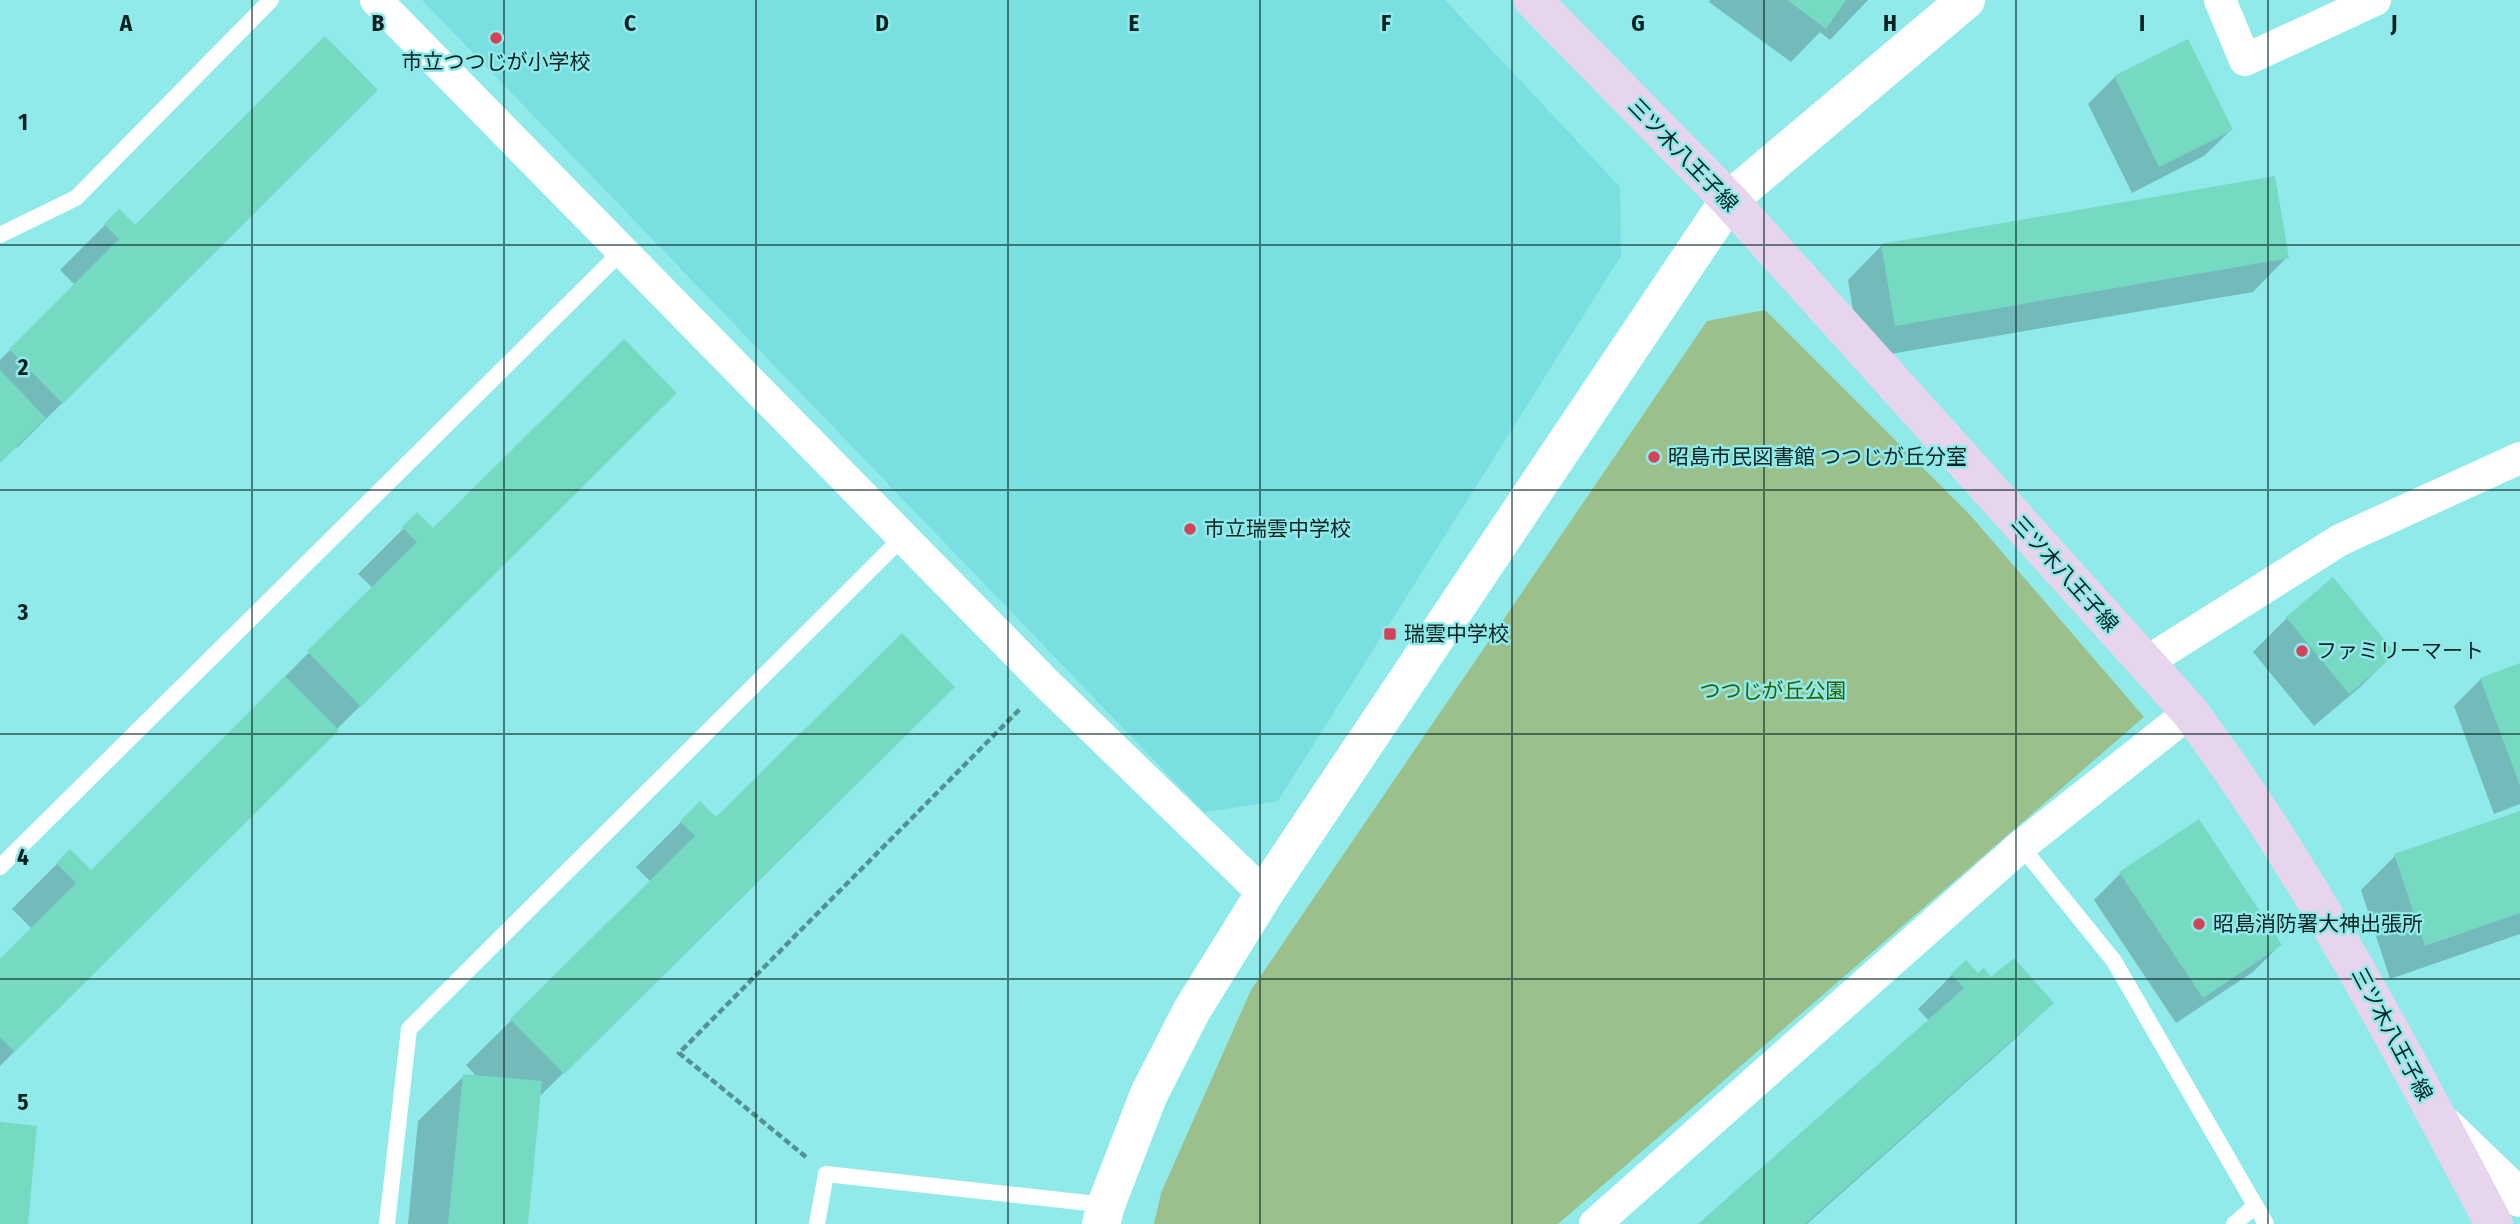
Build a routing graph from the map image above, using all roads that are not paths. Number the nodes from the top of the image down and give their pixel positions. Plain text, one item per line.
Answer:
1 (271, 0) edge
2 (376, 0) edge
3 (1533, 0) edge
4 (1966, 0) edge
5 (2220, 0) edge
6 (2375, 0) edge
7 (1729, 200) junction
8 (0, 235) edge
9 (622, 251) junction
10 (2520, 458) edge
11 (903, 537) junction
12 (2145, 663) junction
13 (2190, 712) junction
14 (2021, 846) junction
15 (0, 867) edge
16 (1265, 894) junction
17 (2439, 1121) junction
18 (2520, 1198) edge
19 (2255, 1206) junction
20 (1103, 1215) edge
21 (387, 1224) edge
22 (817, 1224) edge
23 (1594, 1224) edge
24 (2234, 1224) edge
25 (2266, 1224) edge
26 (2477, 1224) edge
27 (2494, 1224) edge

1 - 8 lane
2 - 9 street
3 - 7 main road, 三ツ木八王子線
4 - 7 street
5 - 6 street
7 - 12 main road, 三ツ木八王子線
7 - 16 street
9 - 11 street
9 - 15 lane
10 - 12 street
11 - 16 street
11 - 21 lane
12 - 13 main road, 三ツ木八王子線
13 - 14 street
13 - 17 main road, 三ツ木八王子線
14 - 19 lane
14 - 23 street
16 - 20 street
17 - 18 street
17 - 26 street
17 - 27 main road, 三ツ木八王子線
19 - 24 lane
19 - 25 lane
20 - 22 lane

